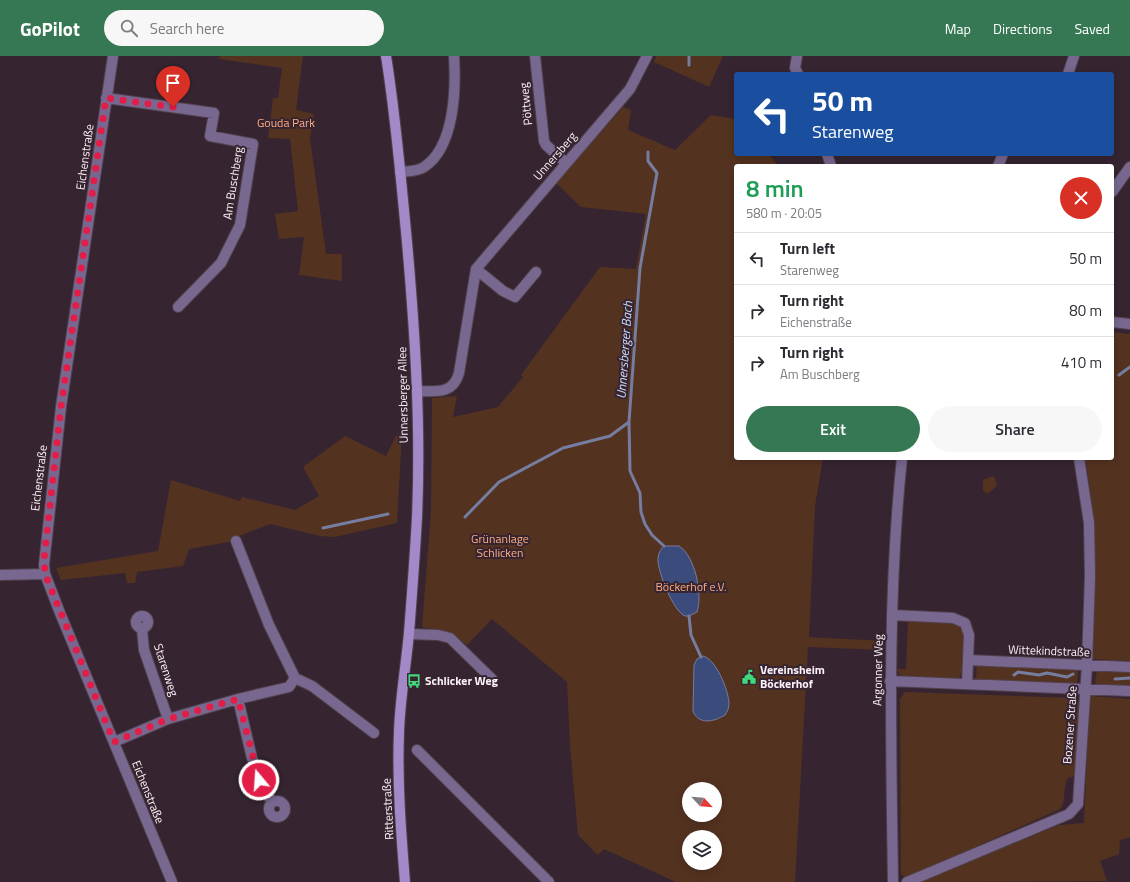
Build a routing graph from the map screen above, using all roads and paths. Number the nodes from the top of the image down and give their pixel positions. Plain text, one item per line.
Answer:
1 (113, 56) edge
2 (386, 56) edge
3 (454, 56) edge
4 (535, 56) edge
5 (647, 56) edge
6 (797, 56) edge
7 (1074, 56) edge
8 (797, 72) edge
9 (1069, 72) edge
10 (106, 98) junction
11 (566, 163) junction
12 (1130, 167) edge
13 (400, 172) junction
14 (1114, 189) edge
15 (476, 269) junction
16 (536, 272) dead end
17 (178, 307) dead end
18 (1114, 322) edge
19 (1130, 324) edge
20 (417, 391) junction
21 (902, 460) edge
22 (1080, 460) edge
23 (236, 541) dead end
24 (45, 574) junction
25 (0, 575) edge
26 (892, 615) junction
27 (142, 629) dead end
28 (409, 634) junction
29 (968, 660) junction
30 (1087, 665) junction
31 (1130, 667) edge
32 (295, 678) junction
33 (492, 680) dead end
34 (890, 681) junction
35 (967, 684) junction
36 (1086, 688) junction
37 (1130, 691) edge
38 (238, 699) junction
39 (168, 719) junction
40 (374, 733) dead end
41 (399, 734) joint
42 (114, 742) junction
43 (417, 750) dead end
44 (273, 802) dead end
45 (172, 882) edge
46 (405, 882) edge
47 (549, 882) edge
48 (893, 882) edge
49 (907, 882) edge

1 - 10 street, Eichenstraße
2 - 13 main road, Unnersberger Allee
3 - 13 street
4 - 11 street, Pöttweg
5 - 11 street, Unnersberg
6 - 8 street
7 - 9 street
10 - 17 street, Am Buschberg
10 - 24 street, Eichenstraße
11 - 15 street, Unnersberg
12 - 14 street
13 - 20 main road, Unnersberger Allee
15 - 16 street
15 - 20 street
18 - 19 street
20 - 28 main road, Unnersberger Allee
21 - 26 street, Argonner Weg
22 - 30 street, Bozener Straße
23 - 32 street
24 - 25 street
24 - 42 street, Eichenstraße
26 - 29 street
26 - 34 street, Argonner Weg
27 - 39 street, Starenweg
28 - 33 street
28 - 41 main road, Unnersberger Allee
29 - 30 street, Wittekindstraße
29 - 35 street
30 - 31 street, Wittekindstraße
30 - 36 street, Bozener Straße
32 - 38 street
32 - 40 street
34 - 35 street
34 - 48 street, Argonner Weg
35 - 36 street
36 - 37 street
36 - 49 street, Bozener Straße
38 - 39 street
38 - 44 street
39 - 42 street
41 - 46 main road, Ritterstraße
42 - 45 street, Eichenstraße
43 - 47 street

